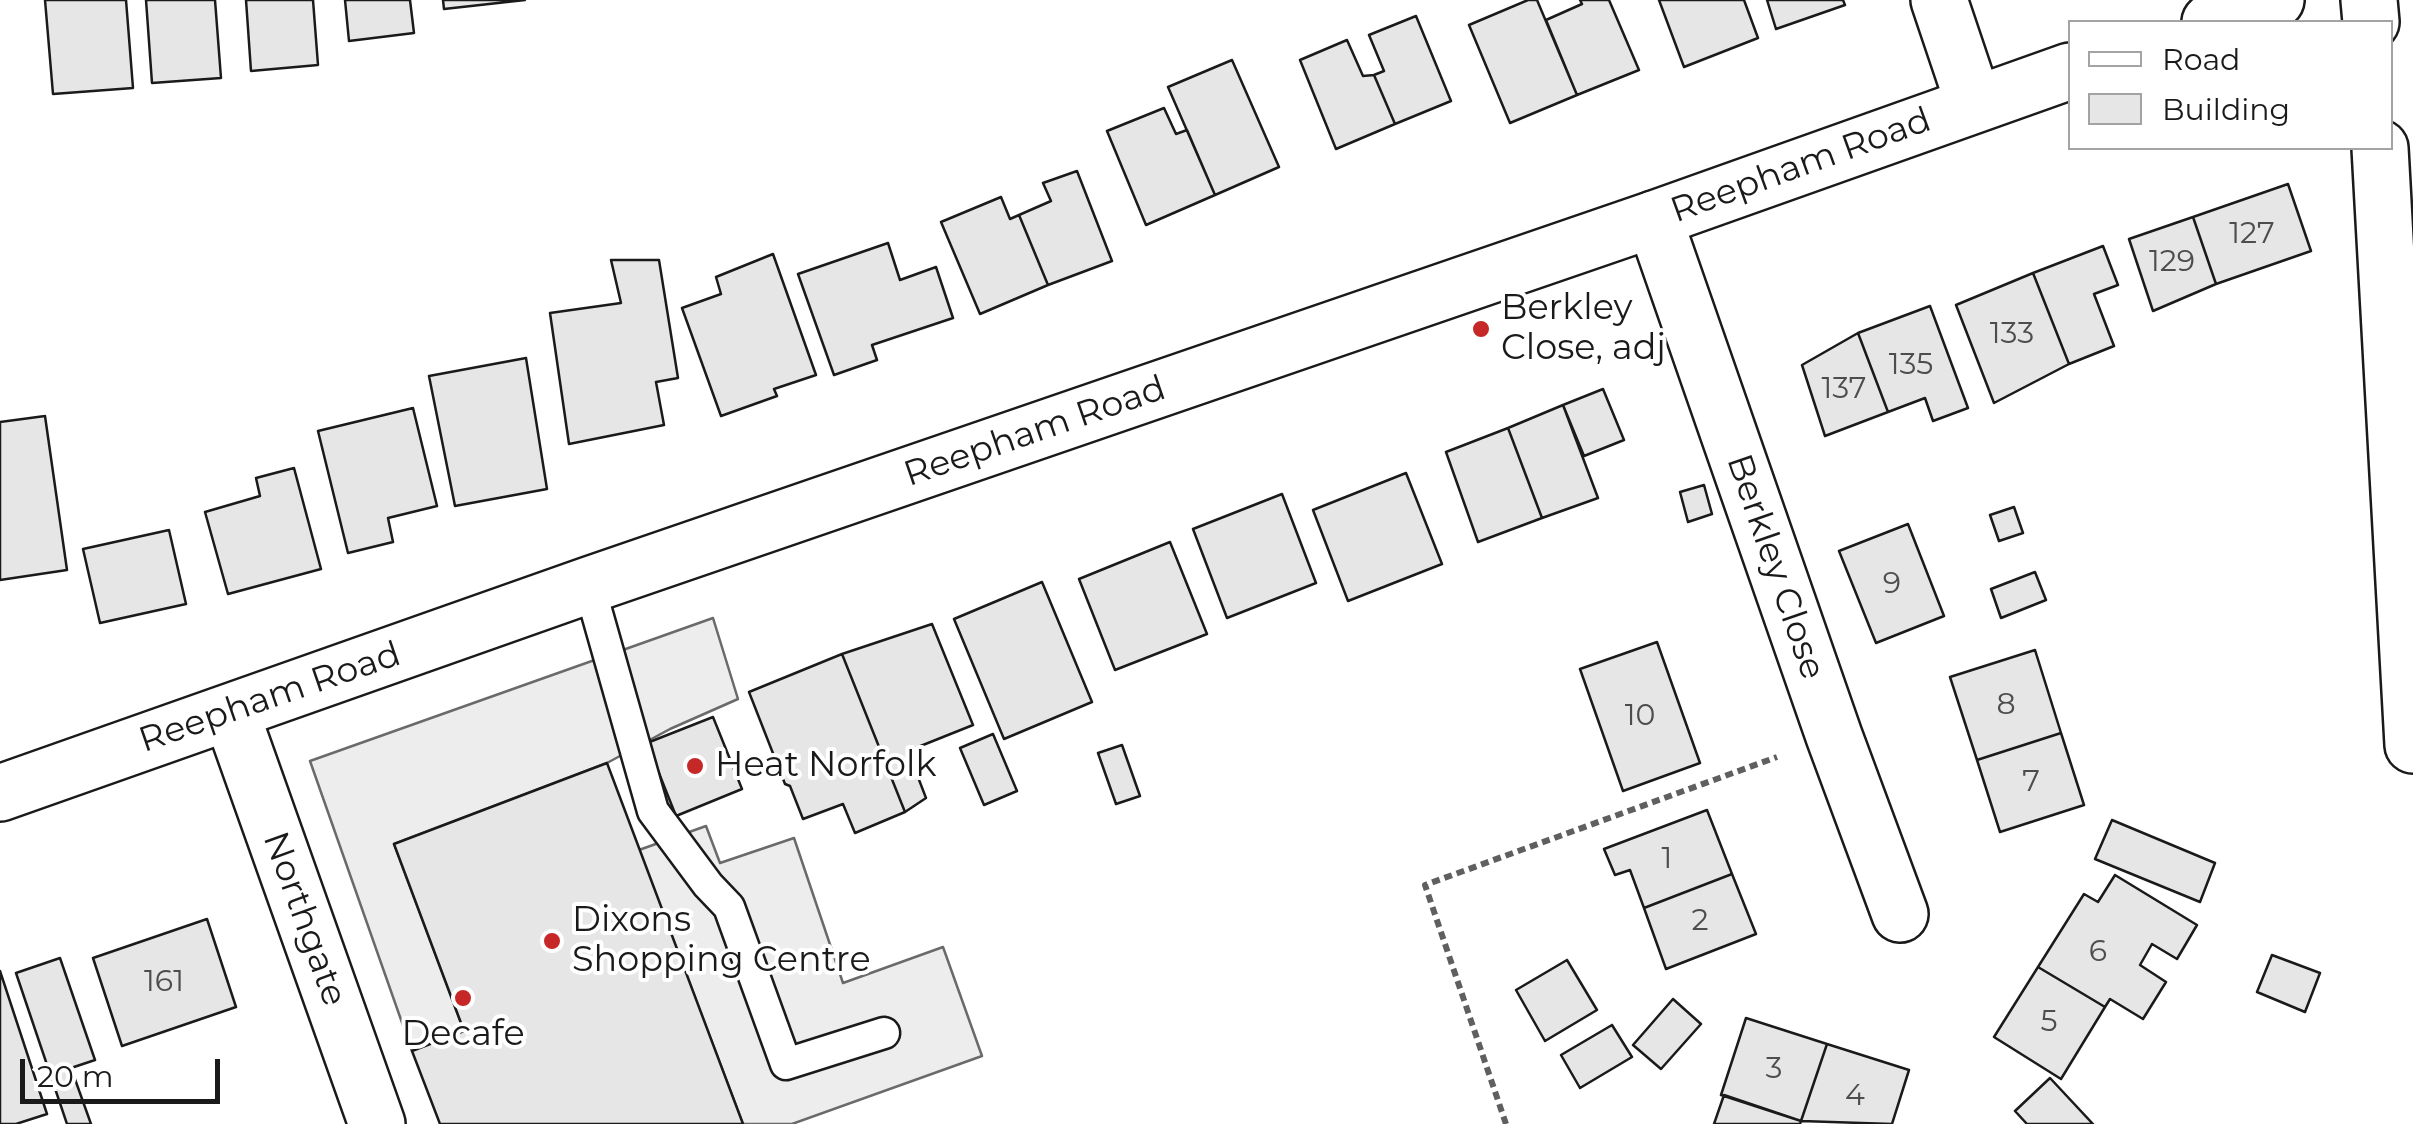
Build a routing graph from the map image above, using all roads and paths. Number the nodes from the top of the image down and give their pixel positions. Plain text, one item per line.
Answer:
1 (1939, 0) edge
2 (2276, 0) edge
3 (2216, 20) edge
4 (2068, 72) edge
5 (1974, 104) junction
6 (2380, 150) edge
7 (1654, 219) junction
8 (589, 585) junction
9 (231, 713) junction
10 (1834, 736) junction
11 (2413, 744) edge
12 (0, 792) edge
13 (1900, 914) dead end
14 (884, 1033) dead end
15 (377, 1124) edge
16 (1506, 1124) edge

1 - 5 street
2 - 3 street
4 - 5 street, Reepham Road
5 - 7 street, Reepham Road
6 - 11 street
7 - 8 street, Reepham Road
7 - 10 street, Berkley Close
8 - 9 street, Reepham Road
8 - 14 lane
9 - 12 street, Reepham Road
9 - 15 street, Northgate
10 - 13 street, Berkley Close
10 - 16 path

